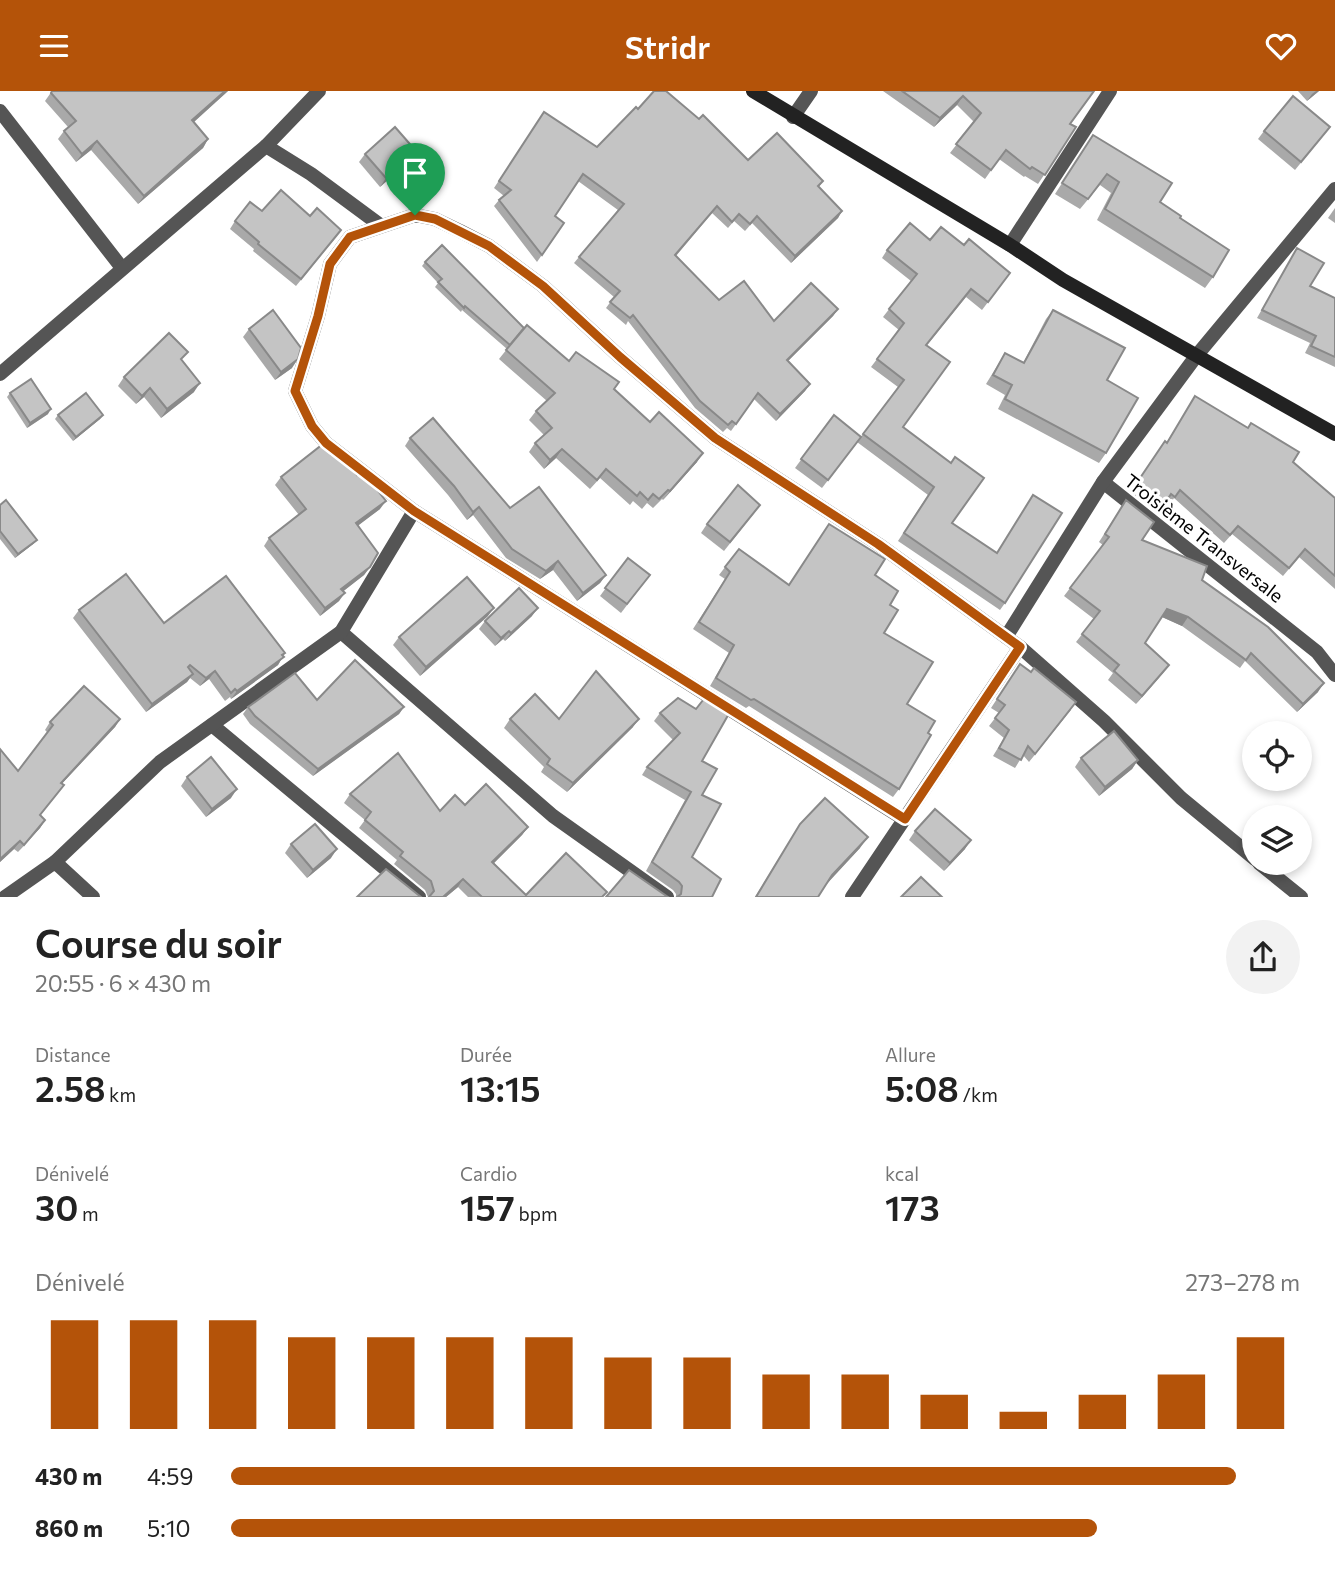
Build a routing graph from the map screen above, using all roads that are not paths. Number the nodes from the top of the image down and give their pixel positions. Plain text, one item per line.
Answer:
1 (320, 91) edge
2 (753, 91) edge
3 (811, 91) edge
4 (1110, 91) edge
5 (0, 111) edge
6 (793, 117) junction
7 (266, 146) junction
8 (1335, 188) edge
9 (380, 225) junction
10 (1010, 244) junction
11 (122, 268) junction
12 (1197, 355) junction
13 (0, 374) edge
14 (1335, 434) edge
15 (1103, 482) junction
16 (414, 511) junction
17 (341, 632) junction
18 (1006, 637) junction
19 (1020, 647) junction
20 (1335, 675) edge
21 (212, 725) junction
22 (905, 819) junction
23 (1242, 849) edge
24 (55, 862) junction
25 (1274, 875) edge
26 (5, 897) edge
27 (93, 897) edge
28 (419, 897) edge
29 (667, 897) edge
30 (852, 897) edge
31 (1301, 897) edge

1 - 7 street
2 - 6 street
3 - 6 street
4 - 10 street
5 - 11 street
6 - 10 street
7 - 9 street
7 - 11 street
8 - 12 street, Troisième Transversale
9 - 16 street
9 - 18 street
10 - 12 street
11 - 13 street
12 - 14 street
12 - 15 street, Troisième Transversale
15 - 18 street
15 - 20 street, Troisième Transversale
16 - 17 street
16 - 22 street
17 - 21 street
17 - 29 street
18 - 19 street
19 - 22 street
19 - 23 street
21 - 24 street
21 - 28 street
22 - 30 street
24 - 26 street
24 - 27 street
25 - 31 street

